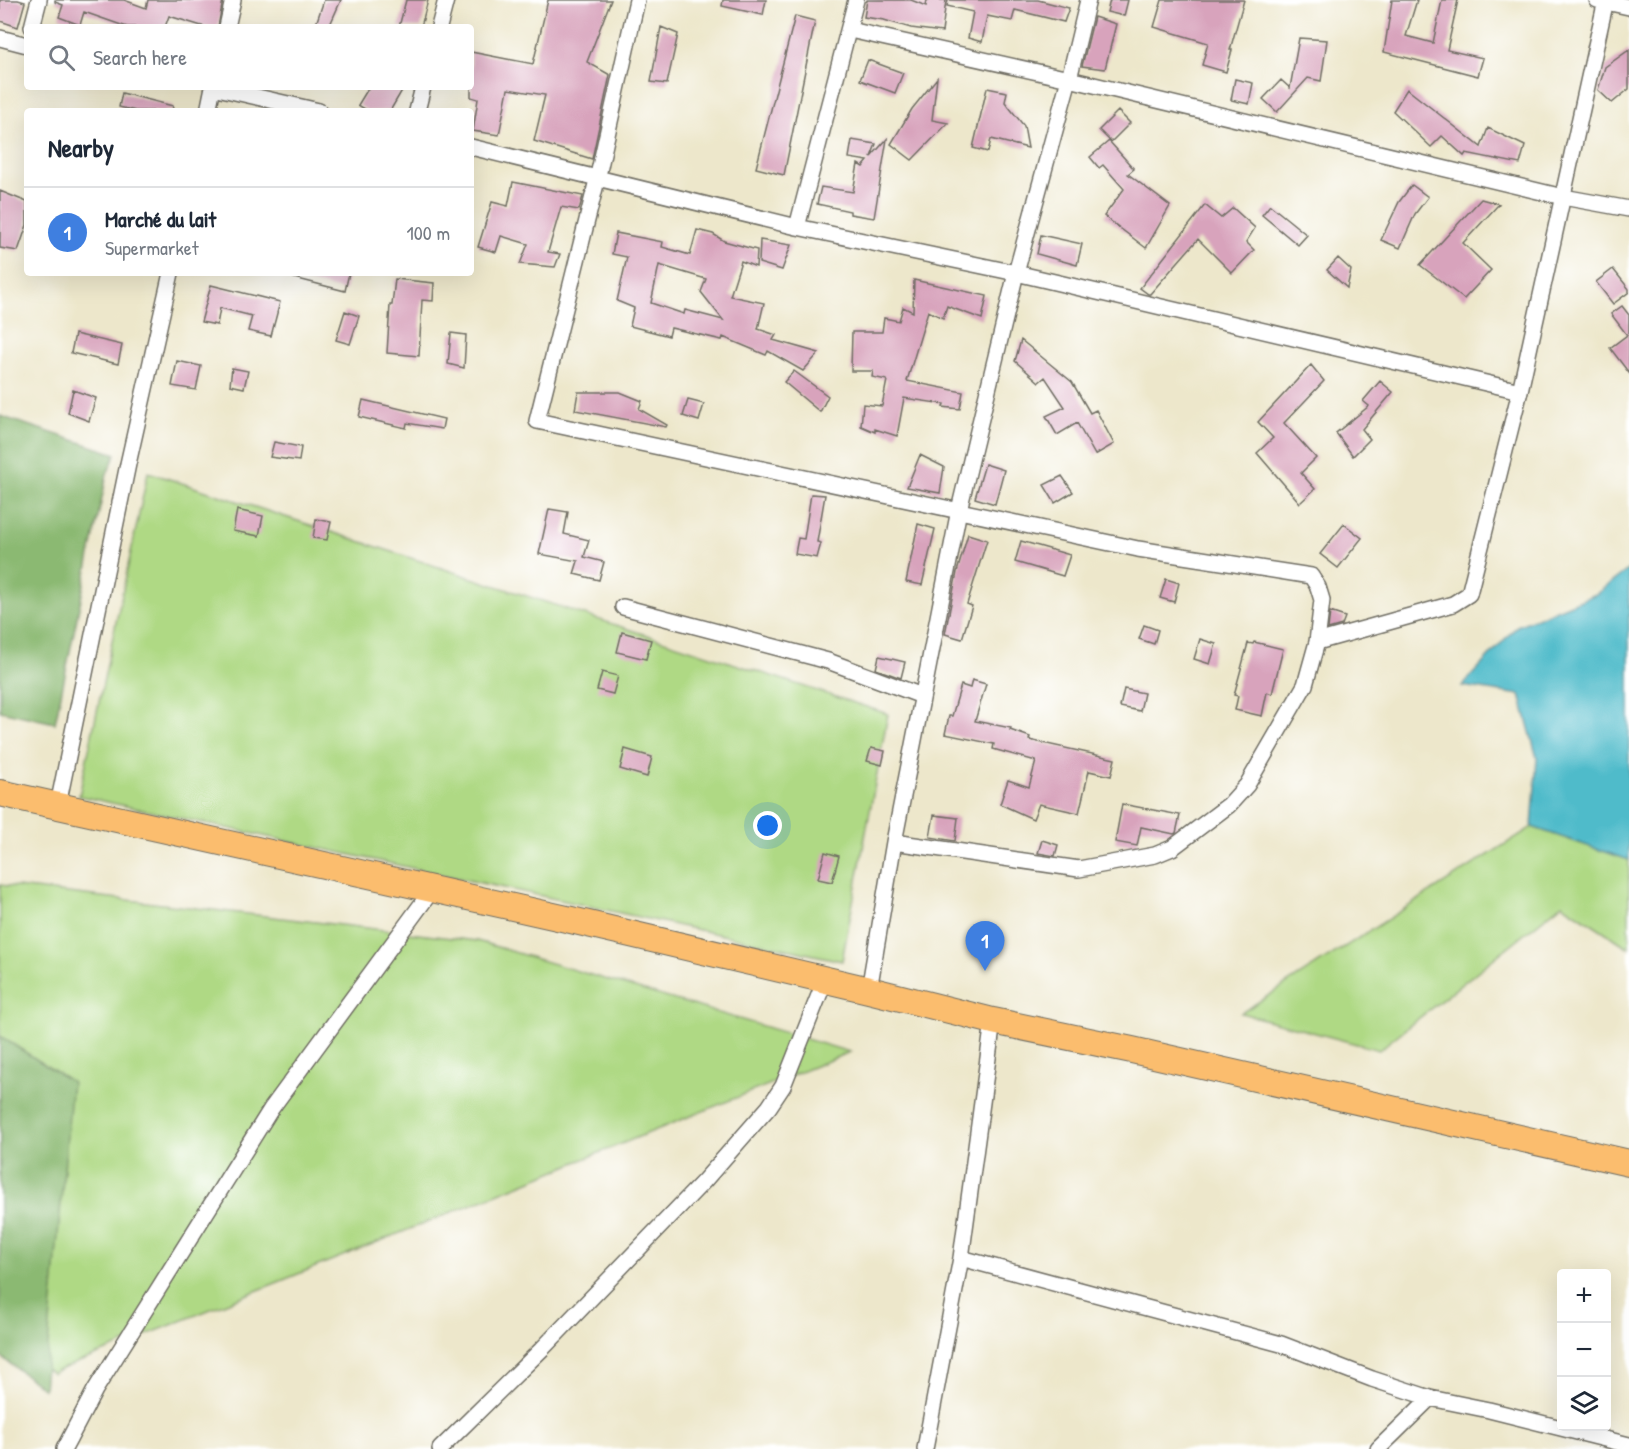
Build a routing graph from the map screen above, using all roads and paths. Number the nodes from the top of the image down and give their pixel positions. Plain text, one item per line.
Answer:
1 (39, 0) edge
2 (233, 0) edge
3 (446, 0) edge
4 (637, 0) edge
5 (856, 0) edge
6 (1088, 0) edge
7 (1603, 1) edge
8 (1629, 7) edge
9 (33, 24) edge
10 (228, 24) edge
11 (440, 24) edge
12 (850, 30) junction
13 (0, 38) edge
14 (24, 44) edge
15 (1069, 79) junction
16 (212, 90) edge
17 (226, 90) edge
18 (422, 90) edge
19 (209, 108) edge
20 (306, 108) edge
21 (418, 108) edge
22 (474, 148) edge
23 (597, 180) junction
24 (1563, 197) junction
25 (1629, 209) edge
26 (797, 227) junction
27 (1016, 273) junction
28 (170, 276) edge
29 (1520, 391) junction
30 (959, 510) junction
31 (623, 607) dead end
32 (1317, 642) junction
33 (922, 696) junction
34 (0, 793) edge
35 (58, 805) junction
36 (894, 842) junction
37 (432, 890) junction
38 (825, 980) junction
39 (869, 990) junction
40 (993, 1021) junction
41 (1629, 1163) edge
42 (961, 1258) junction
43 (1430, 1398) junction
44 (1629, 1445) edge
45 (64, 1449) edge
46 (440, 1449) edge
47 (925, 1449) edge
48 (1378, 1449) edge

1 - 9 street
2 - 10 street
3 - 11 street
4 - 23 street
5 - 12 street
6 - 15 street
7 - 8 street
7 - 24 street
12 - 15 street
12 - 26 street
13 - 14 street
15 - 24 street
15 - 27 street
16 - 19 street
17 - 20 street
18 - 21 street
22 - 23 street
23 - 26 street
23 - 30 street
24 - 25 street
24 - 29 street
26 - 27 street
27 - 29 street
27 - 30 street
28 - 35 street
29 - 32 street
30 - 32 street
30 - 33 street
31 - 33 street
32 - 36 street
33 - 36 street
34 - 35 highway
35 - 37 highway
36 - 39 street
37 - 38 highway
37 - 45 street
38 - 39 highway
38 - 46 street
39 - 40 highway
40 - 41 highway
40 - 42 street
42 - 43 street
42 - 47 street
43 - 44 street
43 - 48 street

